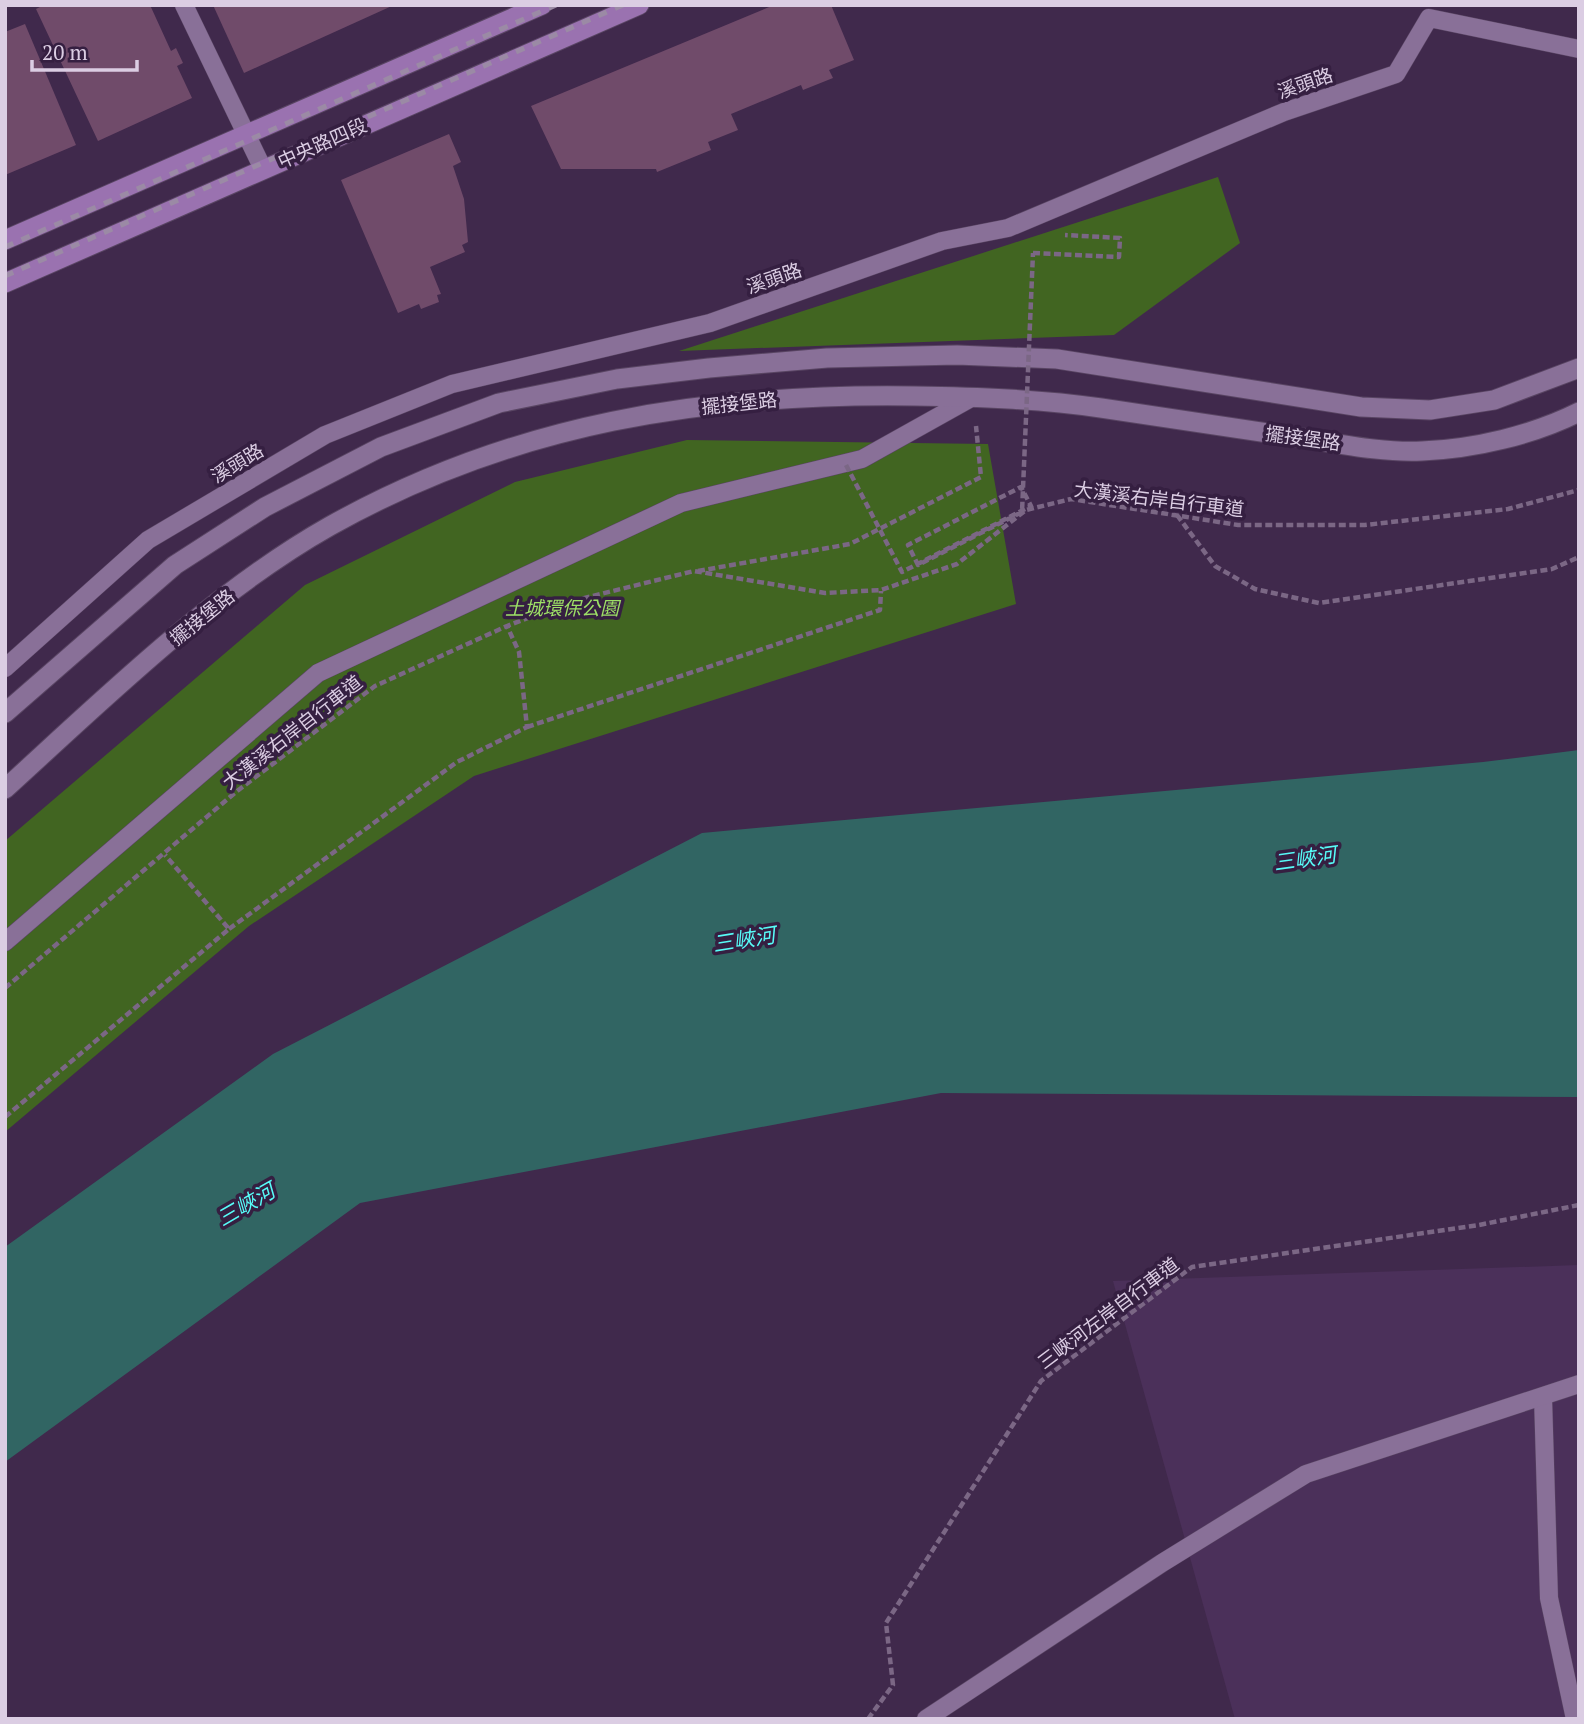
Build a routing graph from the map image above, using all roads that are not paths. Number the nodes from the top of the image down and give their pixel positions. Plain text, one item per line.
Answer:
1 (184, 5) edge
2 (542, 5) edge
3 (639, 5) edge
4 (1579, 49) edge
5 (248, 133) junction
6 (263, 169) junction
7 (5, 240) edge
8 (5, 283) edge
9 (1579, 368) edge
10 (973, 397) junction
11 (1579, 411) edge
12 (5, 668) edge
13 (5, 713) edge
14 (5, 789) edge
15 (5, 942) edge
16 (1579, 1384) edge
17 (1543, 1397) junction
18 (926, 1719) edge
19 (1575, 1719) edge

1 - 5 lane
2 - 5 main road, 中央路四段
3 - 6 main road, 中央路四段
4 - 12 lane, 溪頭路
5 - 6 lane
5 - 7 main road, 中央路四段
6 - 8 main road, 中央路四段
9 - 13 street, 擺接堡路
10 - 11 street, 擺接堡路
10 - 14 street, 擺接堡路
10 - 15 lane
16 - 17 lane
17 - 18 lane
17 - 19 lane

